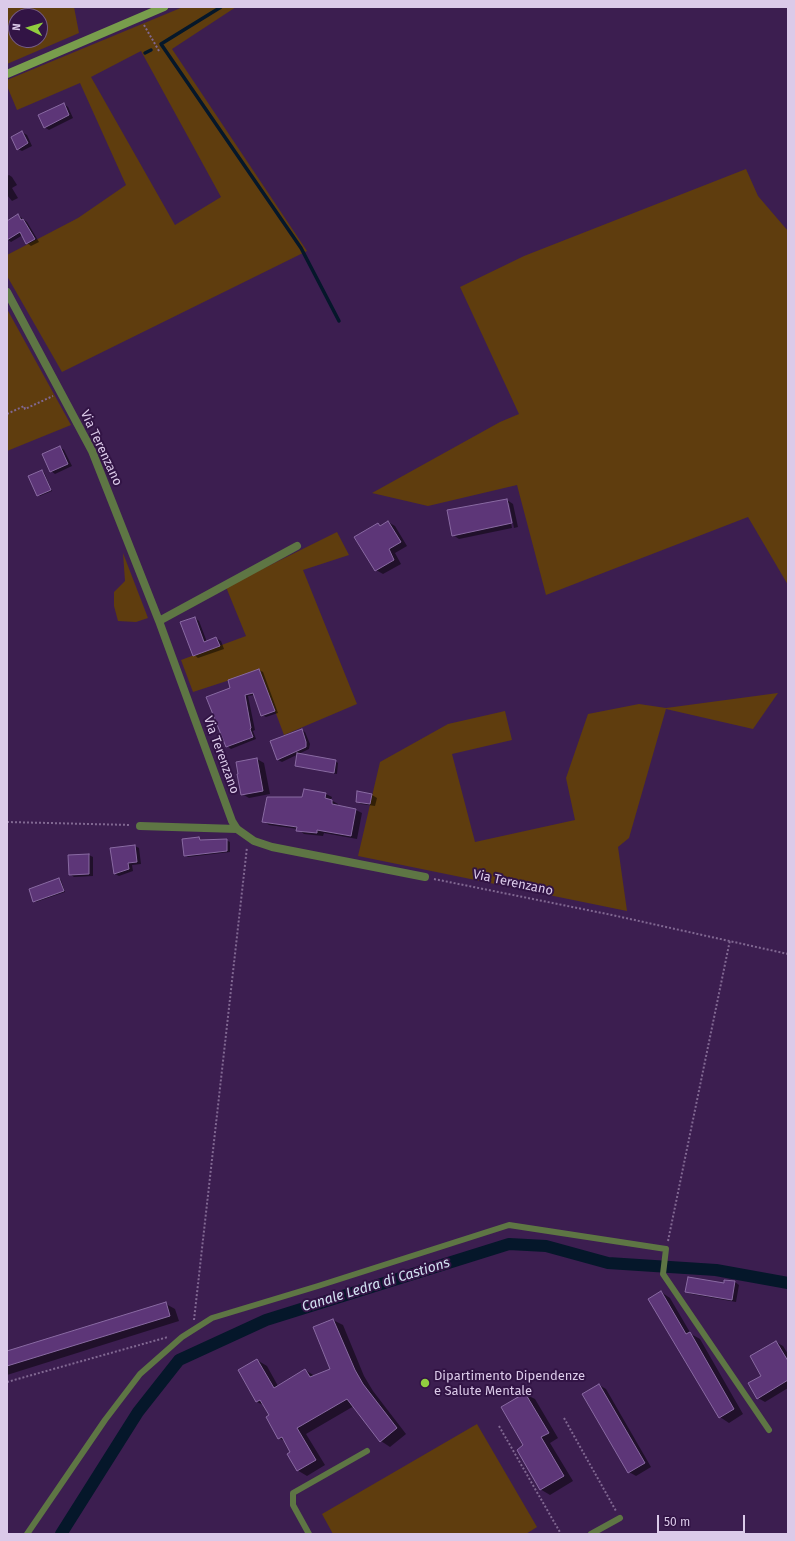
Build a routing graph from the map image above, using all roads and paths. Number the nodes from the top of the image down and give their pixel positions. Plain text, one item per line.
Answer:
1 (164, 7) edge
2 (139, 18) junction
3 (159, 50) dead end
4 (7, 74) edge
5 (7, 292) edge
6 (61, 392) junction
7 (7, 414) edge
8 (297, 546) dead end
9 (159, 621) junction
10 (7, 822) edge
11 (140, 826) joint
12 (237, 829) junction
13 (247, 837) junction
14 (425, 877) joint
15 (730, 940) junction
16 (788, 954) edge
17 (666, 1249) junction
18 (192, 1330) junction
19 (170, 1336) dead end
20 (7, 1382) edge
21 (564, 1418) dead end
22 (498, 1426) dead end
23 (769, 1430) dead end
24 (367, 1451) dead end
25 (620, 1518) joint
26 (27, 1534) edge
27 (309, 1534) edge
28 (561, 1534) edge
29 (592, 1534) edge

1 - 2 main road
2 - 3 path
2 - 4 main road
5 - 6 street, Via Terenzano
6 - 7 path
6 - 9 street, Via Terenzano
8 - 9 street
9 - 12 street, Via Terenzano
10 - 11 path
11 - 12 street
12 - 13 street, Via Terenzano
13 - 14 street, Via Terenzano
13 - 18 path
14 - 15 path, Via Terenzano
15 - 16 path, Via Terenzano
15 - 17 path
17 - 18 lane
17 - 23 lane
18 - 26 lane
19 - 20 path
21 - 25 path
22 - 28 path
24 - 27 lane
25 - 29 lane

